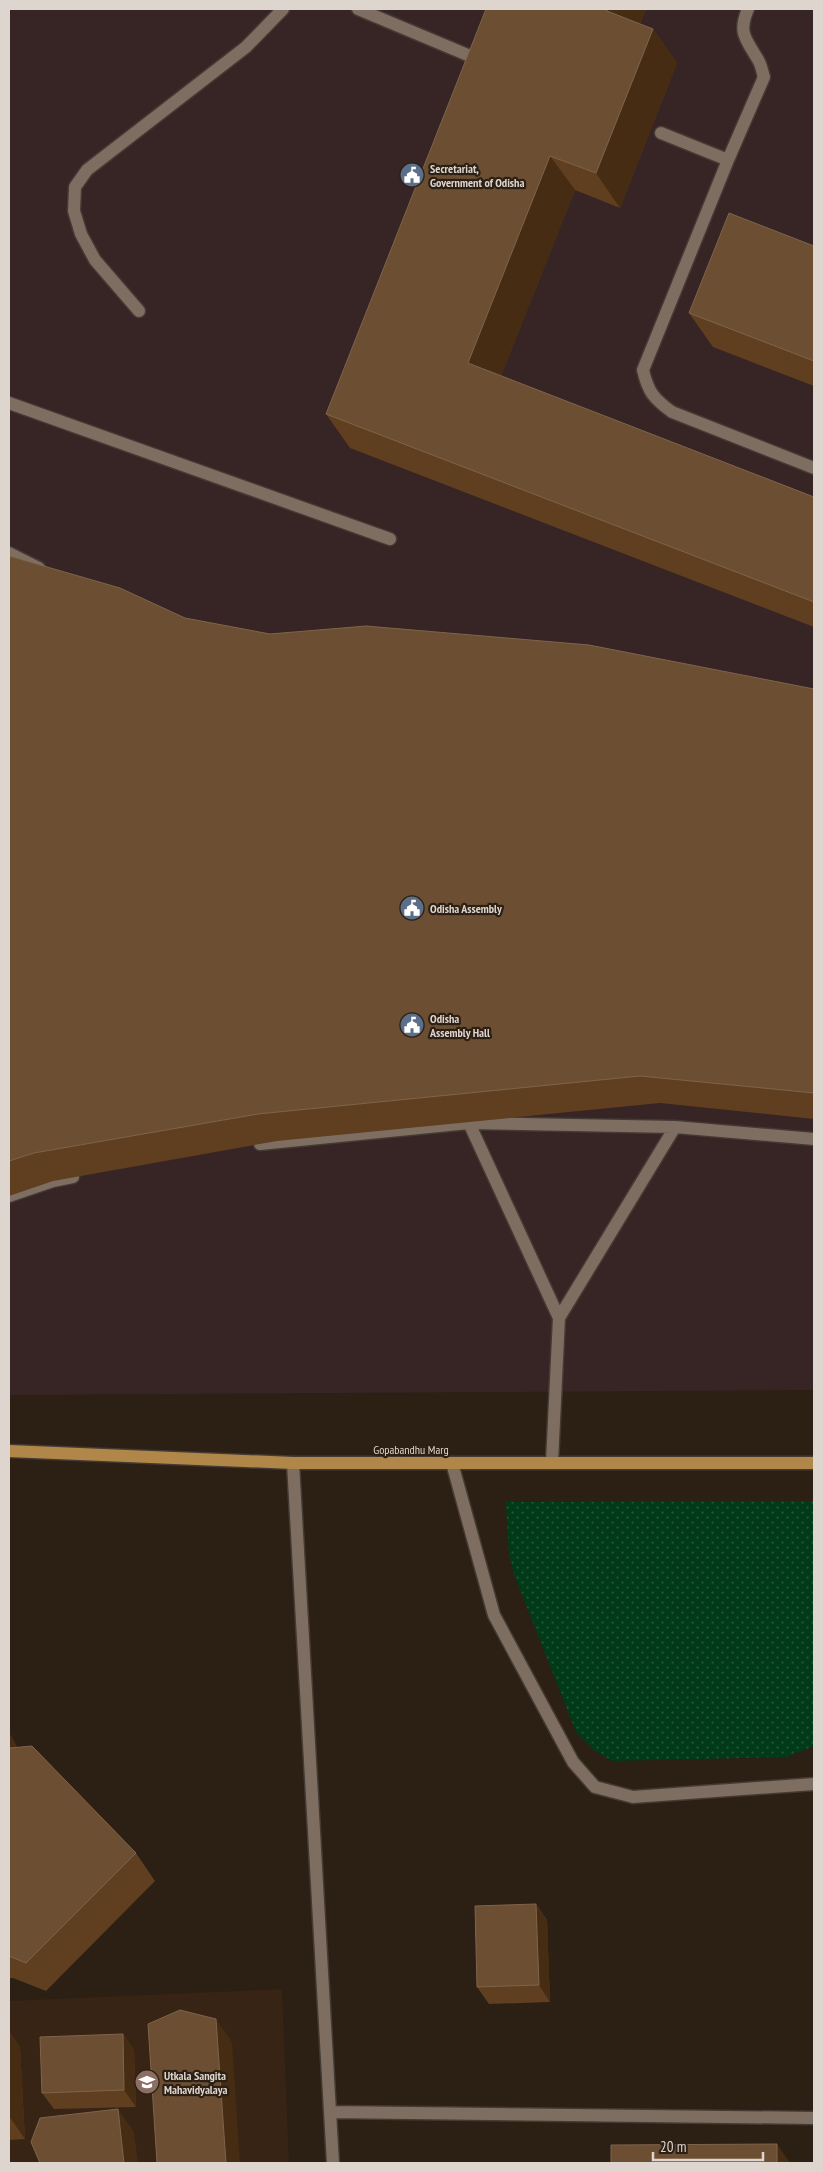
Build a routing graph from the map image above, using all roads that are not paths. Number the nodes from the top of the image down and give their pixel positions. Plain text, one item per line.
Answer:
1 (283, 9) edge
2 (358, 9) edge
3 (748, 9) edge
4 (487, 62) edge
5 (661, 133) dead end
6 (728, 160) junction
7 (139, 311) dead end
8 (9, 403) edge
9 (814, 468) edge
10 (390, 539) dead end
11 (9, 553) edge
12 (52, 574) edge
13 (469, 1123) junction
14 (675, 1128) junction
15 (814, 1139) edge
16 (248, 1146) edge
17 (86, 1175) dead end
18 (9, 1196) edge
19 (559, 1318) junction
20 (9, 1451) edge
21 (552, 1462) junction
22 (293, 1463) junction
23 (452, 1463) junction
24 (814, 1463) edge
25 (814, 1784) edge
26 (330, 2112) junction
27 (814, 2118) edge
28 (334, 2163) edge

1 - 7 street
2 - 4 street
3 - 6 street
5 - 6 street
6 - 9 street
8 - 10 street
11 - 12 street
13 - 14 street
13 - 16 street
13 - 19 street
14 - 15 street
14 - 19 street
17 - 18 street
19 - 21 street
20 - 22 main road, Gopabandhu Marg
21 - 23 main road, Gopabandhu Marg
21 - 24 main road, Gopabandhu Marg
22 - 23 main road, Gopabandhu Marg
22 - 26 street
23 - 25 street
26 - 27 street
26 - 28 street

